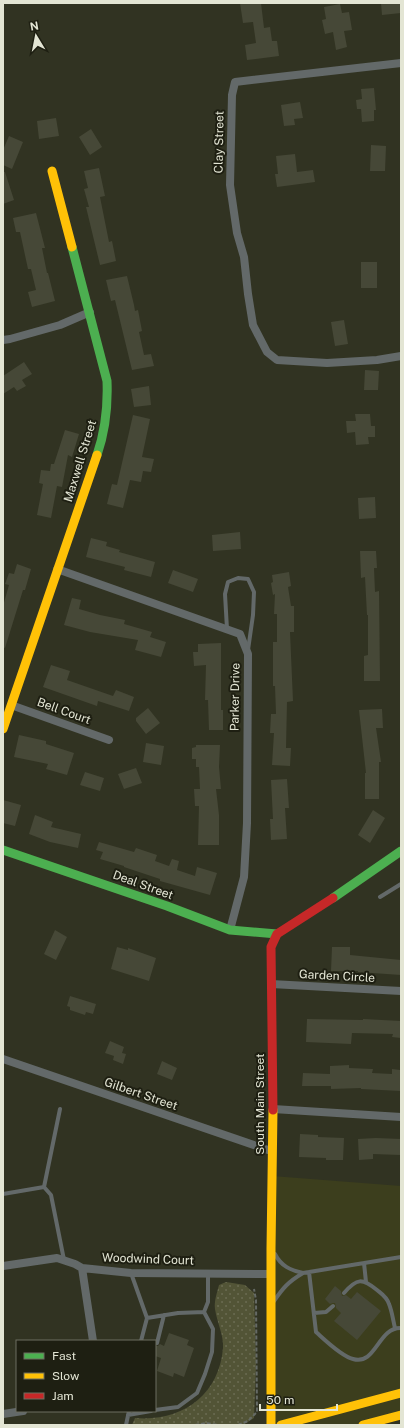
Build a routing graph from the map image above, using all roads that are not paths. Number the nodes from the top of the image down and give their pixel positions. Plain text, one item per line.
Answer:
1 (401, 63) edge
2 (52, 172) dead end
3 (90, 312) junction
4 (3, 340) edge
5 (401, 356) edge
6 (57, 569) junction
7 (227, 630) junction
8 (248, 654) junction
9 (11, 705) junction
10 (3, 729) edge
11 (109, 740) dead end
12 (3, 850) edge
13 (401, 851) edge
14 (401, 884) edge
15 (380, 897) dead end
16 (230, 930) junction
17 (276, 934) junction
18 (271, 984) junction
19 (401, 992) edge
20 (3, 1059) edge
21 (60, 1109) dead end
22 (273, 1109) junction
23 (401, 1117) edge
24 (272, 1151) junction
25 (44, 1187) junction
26 (3, 1194) edge
27 (271, 1248) junction
28 (401, 1257) edge
29 (64, 1260) junction
30 (364, 1263) junction
31 (3, 1266) edge
32 (82, 1268) junction
33 (309, 1272) junction
34 (131, 1273) junction
35 (208, 1273) junction
36 (271, 1274) junction
37 (303, 1274) junction
38 (366, 1282) junction
39 (344, 1293) dead end
40 (333, 1306) dead end
41 (271, 1307) junction
42 (204, 1312) junction
43 (314, 1313) junction
44 (164, 1315) junction
45 (147, 1318) junction
46 (395, 1328) junction
47 (401, 1328) edge
48 (93, 1340) edge
49 (141, 1340) edge
50 (157, 1343) dead end
51 (401, 1393) edge
52 (156, 1410) edge
53 (16, 1412) edge
54 (140, 1412) edge
55 (129, 1413) edge
56 (3, 1414) edge
57 (401, 1415) edge
58 (126, 1425) edge
59 (271, 1425) edge
60 (281, 1425) edge
61 (362, 1425) edge

1 - 5 street, Clay Street
2 - 3 street, Maxwell Street
3 - 4 street
3 - 6 street, Maxwell Street
6 - 7 street, Parker Drive
6 - 9 street, Maxwell Street
7 - 8 street, Parker Drive
7 - 8 lane
8 - 16 street, Parker Drive
9 - 10 street, Maxwell Street
9 - 11 street, Bell Court
12 - 16 street, Deal Street
13 - 17 street
14 - 15 lane
16 - 17 street, Deal Street
17 - 18 street, South Main Street
18 - 19 street, Garden Circle
18 - 22 street, South Main Street
20 - 24 street, Gilbert Street
21 - 25 lane
22 - 23 street
22 - 24 street, South Main Street
24 - 27 street, South Main Street
25 - 26 lane
25 - 29 lane
27 - 36 street, South Main Street
27 - 37 lane
28 - 30 lane
29 - 31 street, Woodwind Court
29 - 32 street, Woodwind Court
30 - 33 lane
30 - 38 lane
32 - 34 street, Woodwind Court
32 - 48 street
33 - 37 lane
33 - 43 lane
34 - 35 street, Woodwind Court
34 - 45 lane
35 - 36 street, Woodwind Court
35 - 42 lane
36 - 41 street, South Main Street
37 - 41 lane
38 - 39 lane
38 - 46 lane
40 - 43 lane
41 - 59 street, South Main Street
42 - 44 lane
42 - 52 lane
43 - 46 lane
44 - 45 lane
44 - 50 lane
45 - 49 lane
46 - 47 lane
51 - 60 street
53 - 56 street
54 - 55 lane
55 - 58 lane
57 - 61 street

